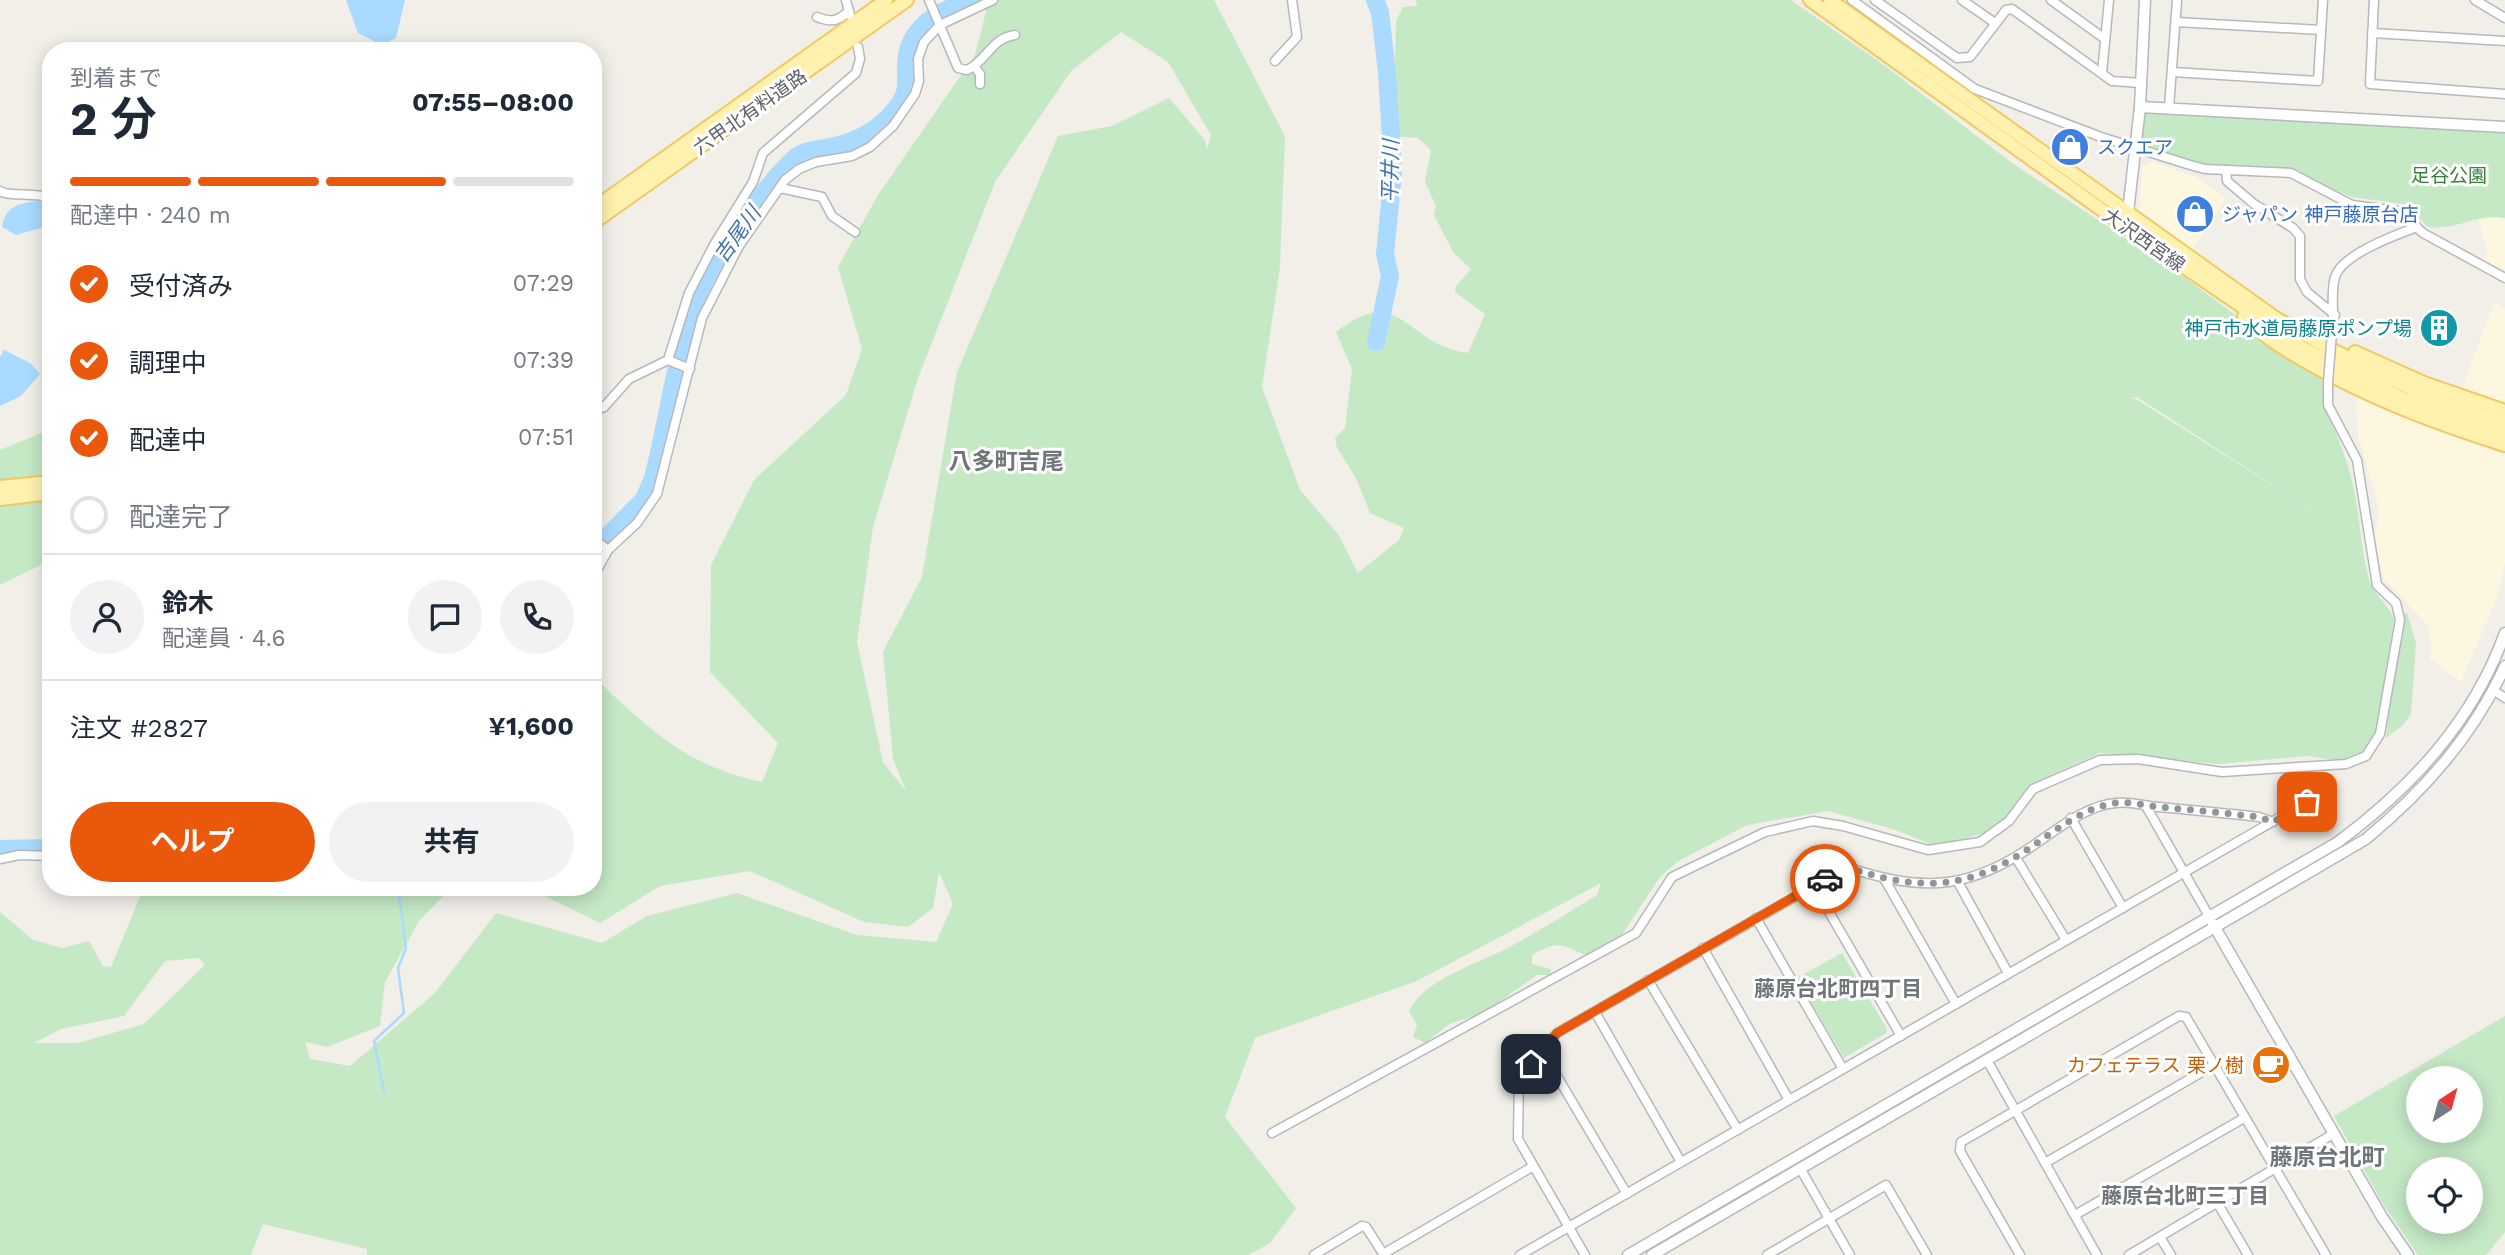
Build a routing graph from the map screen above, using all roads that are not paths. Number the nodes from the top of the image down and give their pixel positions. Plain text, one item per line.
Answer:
1 (846, 0) edge
2 (886, 0) edge
3 (907, 0) edge
4 (993, 0) edge
5 (1292, 0) edge
6 (1810, 0) edge
7 (1830, 0) edge
8 (1852, 0) edge
9 (1875, 0) edge
10 (1962, 0) edge
11 (2052, 0) edge
12 (2109, 0) edge
13 (2145, 0) edge
14 (2177, 0) edge
15 (2323, 0) edge
16 (2374, 0) edge
17 (2475, 0) edge
18 (931, 4) edge
19 (2504, 16) edge
20 (817, 17) dead end
21 (2175, 22) junction
22 (939, 23) junction
23 (1995, 23) junction
24 (2321, 30) junction
25 (2372, 33) junction
26 (1015, 36) dead end
27 (2105, 39) junction
28 (2505, 41) edge
29 (858, 47) dead end
30 (1275, 61) dead end
31 (975, 66) junction
32 (2173, 72) junction
33 (2102, 73) junction
34 (2141, 83) junction
35 (980, 84) dead end
36 (2505, 94) edge
37 (2140, 107) junction
38 (2169, 108) junction
39 (2505, 127) edge
40 (2134, 146) junction
41 (2226, 170) junction
42 (780, 188) junction
43 (0, 191) edge
44 (42, 195) edge
45 (602, 203) edge
46 (2128, 212) junction
47 (602, 217) edge
48 (2120, 223) junction
49 (2417, 227) junction
50 (855, 232) dead end
51 (2505, 278) edge
52 (2229, 293) junction
53 (2335, 315) junction
54 (670, 362) junction
55 (688, 368) junction
56 (602, 408) edge
57 (2505, 411) edge
58 (2505, 423) edge
59 (2505, 434) edge
60 (2505, 445) edge
61 (42, 483) edge
62 (0, 486) edge
63 (42, 494) edge
64 (0, 499) edge
65 (602, 545) edge
66 (608, 550) junction
67 (602, 561) edge
68 (2505, 633) edge
69 (2505, 666) edge
70 (2493, 690) junction
71 (2505, 698) edge
72 (2325, 792) dead end
73 (2146, 806) junction
74 (2071, 818) junction
75 (2273, 822) junction
76 (42, 856) edge
77 (2016, 858) junction
78 (0, 859) edge
79 (2183, 874) junction
80 (1885, 880) junction
81 (1958, 882) junction
82 (1814, 886) junction
83 (2123, 908) junction
84 (1756, 918) junction
85 (2210, 918) junction
86 (2216, 929) junction
87 (2066, 940) junction
88 (1703, 948) junction
89 (2008, 973) junction
90 (1648, 980) junction
91 (1956, 1004) junction
92 (1595, 1012) junction
93 (1901, 1036) junction
94 (1542, 1051) junction
95 (1988, 1062) junction
96 (2214, 1065) junction
97 (1843, 1069) junction
98 (1789, 1100) junction
99 (2014, 1111) junction
100 (2244, 1118) junction
101 (1738, 1130) junction
102 (1272, 1133) dead end
103 (2333, 1134) junction
104 (1681, 1163) junction
105 (2045, 1163) junction
106 (1532, 1167) junction
107 (1800, 1168) junction
108 (2275, 1170) junction
109 (1627, 1194) junction
110 (2218, 1204) junction
111 (2075, 1214) junction
112 (1829, 1219) junction
113 (1568, 1227) junction
114 (2160, 1237) junction
115 (1314, 1255) edge
116 (1383, 1255) edge
117 (1520, 1255) edge
118 (1585, 1255) edge
119 (1628, 1255) edge
120 (1652, 1255) edge
121 (1767, 1255) edge
122 (1850, 1255) edge
123 (1927, 1255) edge
124 (2021, 1255) edge
125 (2097, 1255) edge
126 (2129, 1255) edge
127 (2171, 1255) edge
128 (2248, 1255) edge
129 (2326, 1255) edge
130 (2408, 1255) edge

1 - 20 street
2 - 45 main road, 六甲北有料道路
3 - 47 main road, 六甲北有料道路
4 - 22 street
5 - 30 street
6 - 48 main road, 大沢西宮線
7 - 46 main road, 大沢西宮線
8 - 40 street
9 - 23 street
10 - 23 street
11 - 27 street
12 - 27 street
13 - 34 street
14 - 21 street
15 - 24 street
16 - 25 street
17 - 19 street
18 - 22 street
21 - 24 street
21 - 32 street
22 - 31 street
22 - 42 street
23 - 33 street
24 - 32 street
25 - 28 street
25 - 36 street
26 - 31 street
27 - 33 street
29 - 54 street
31 - 35 street
32 - 38 street
33 - 34 street
34 - 37 street
37 - 38 street
37 - 40 street
38 - 39 street
40 - 41 street
40 - 46 street
41 - 49 street
41 - 53 street
42 - 50 street
42 - 55 street
43 - 44 street
46 - 48 street
46 - 52 main road, 大沢西宮線
48 - 52 main road, 大沢西宮線
49 - 51 street
49 - 53 street
52 - 57 main road
52 - 58 main road, 大沢西宮線
52 - 59 main road, 大沢西宮線
52 - 60 main road
53 - 102 street, bridge
54 - 55 street
54 - 56 street
55 - 66 street
61 - 62 main road
63 - 64 main road
65 - 66 street
66 - 67 street
68 - 85 street
69 - 70 street
70 - 71 street
70 - 86 street
72 - 75 street
73 - 74 street
73 - 75 street
73 - 79 street
74 - 77 street
74 - 83 street
75 - 79 street
76 - 78 street
77 - 81 street
77 - 87 street
79 - 83 street
79 - 85 street
80 - 81 street
80 - 82 street
80 - 91 street
81 - 89 street
82 - 84 street
82 - 93 street
83 - 87 street
84 - 88 street
84 - 97 street
85 - 86 street
85 - 119 street
86 - 95 street
86 - 103 street
87 - 89 street
88 - 90 street
88 - 98 street
89 - 91 street
90 - 92 street
90 - 101 street
91 - 93 street
92 - 94 street
92 - 104 street
93 - 97 street
94 - 106 street
94 - 109 street
95 - 99 street
95 - 107 street
96 - 99 street
96 - 100 street
96 - 105 street
97 - 98 street
98 - 101 street
99 - 105 street
99 - 124 street
100 - 108 street
100 - 111 street
101 - 104 street
103 - 108 street
103 - 130 street
104 - 109 street
105 - 111 street
106 - 113 street
106 - 116 street
107 - 112 street
107 - 120 street
108 - 110 street
108 - 129 street
109 - 113 street
110 - 114 street
110 - 128 street
111 - 125 street
112 - 121 street
112 - 122 street
112 - 123 street
113 - 117 street
113 - 118 street
114 - 126 street
114 - 127 street
115 - 116 street

